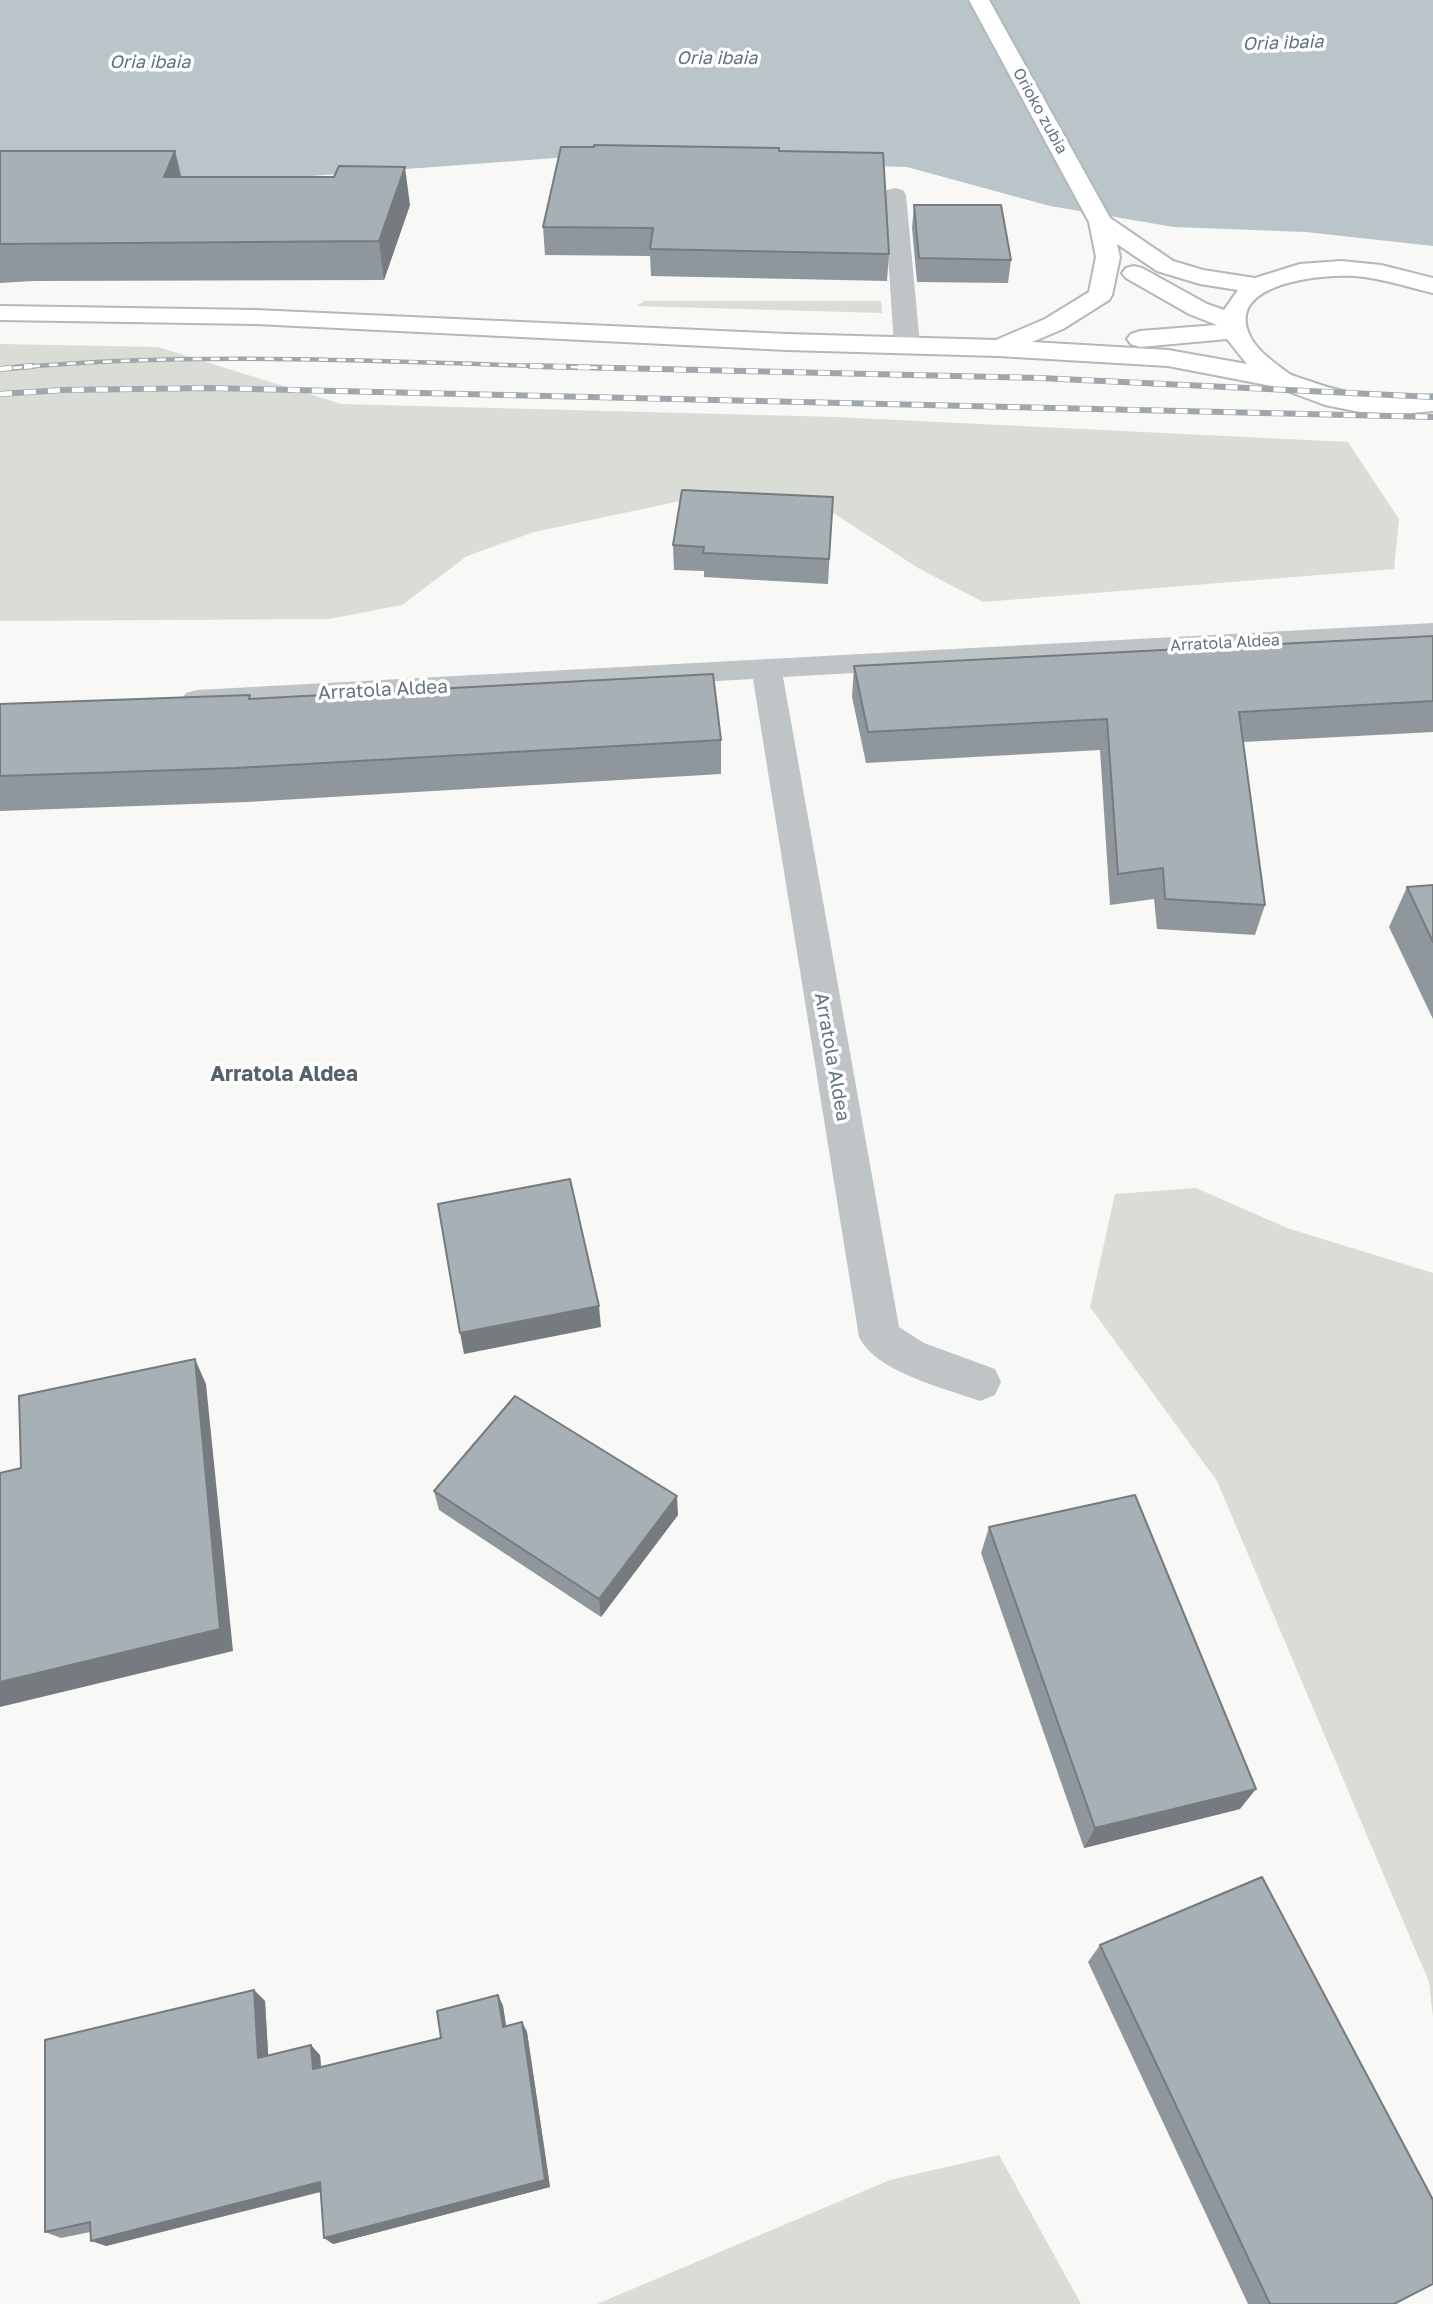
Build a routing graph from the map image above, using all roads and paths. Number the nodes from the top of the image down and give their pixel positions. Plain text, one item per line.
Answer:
1 (979, 0) edge
2 (895, 195) dead end
3 (1101, 222) junction
4 (1108, 257) junction
5 (1258, 286) junction
6 (1433, 286) edge
7 (0, 313) edge
8 (1232, 327) junction
9 (907, 345) junction
10 (998, 348) junction
11 (1285, 381) junction
12 (1433, 404) edge
13 (1433, 632) edge
14 (766, 668) junction
15 (163, 702) edge
16 (980, 1382) dead end

1 - 3 highway, Orioko zubia
2 - 9 street
3 - 4 highway
3 - 5 highway
4 - 8 highway
4 - 10 highway
5 - 6 highway
5 - 8 highway
7 - 9 highway
8 - 10 highway
8 - 11 highway
9 - 10 highway
10 - 11 highway
11 - 12 highway
13 - 14 street, Arratola Aldea
14 - 15 street, Arratola Aldea
14 - 16 street, Arratola Aldea

